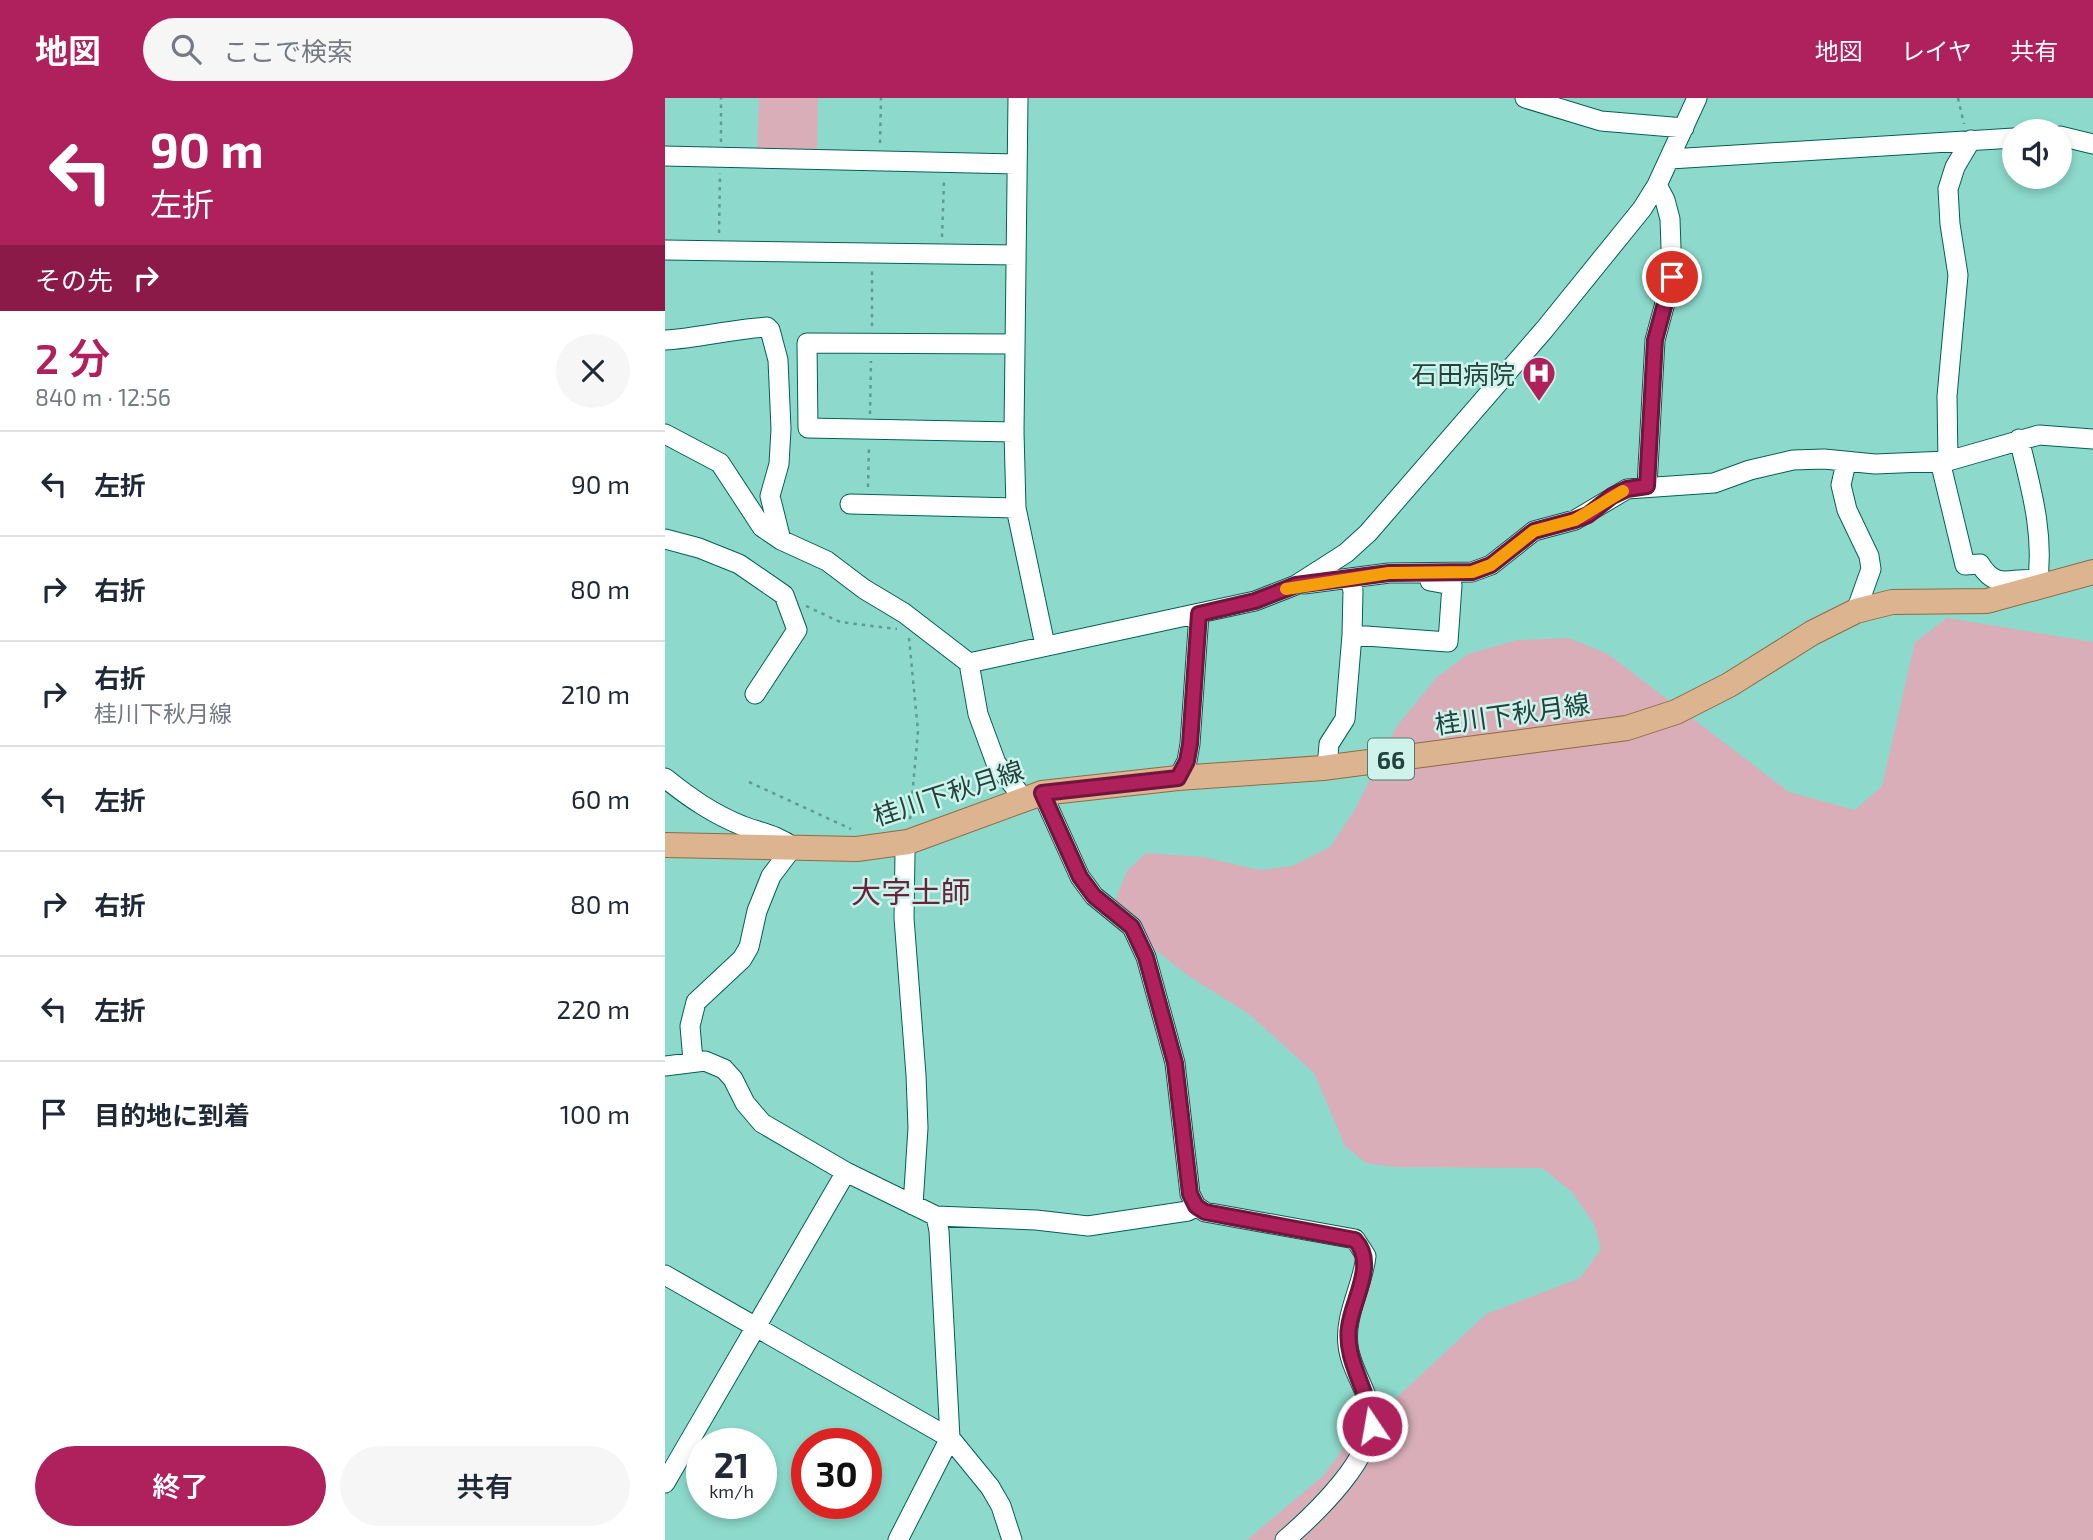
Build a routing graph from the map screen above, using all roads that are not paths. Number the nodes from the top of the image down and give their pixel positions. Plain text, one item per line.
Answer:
1 (1018, 98) edge
2 (1525, 98) edge
3 (1695, 102) edge
4 (1684, 128) junction
5 (2002, 139) edge
6 (2072, 139) edge
7 (1971, 140) junction
8 (2093, 144) edge
9 (665, 156) edge
10 (1670, 159) junction
11 (1016, 164) junction
12 (1657, 185) junction
13 (665, 250) edge
14 (1016, 255) junction
15 (665, 340) edge
16 (807, 343) junction
17 (775, 344) junction
18 (1014, 344) junction
19 (808, 428) junction
20 (781, 429) junction
21 (1014, 432) junction
22 (665, 434) edge
23 (2019, 439) junction
24 (2093, 439) edge
25 (1944, 461) junction
26 (1846, 463) junction
27 (1647, 486) junction
28 (859, 504) road end
29 (1016, 508) junction
30 (781, 540) junction
31 (666, 544) edge
32 (2093, 572) edge
33 (1422, 573) junction
34 (1350, 578) junction
35 (2037, 583) junction
36 (1296, 585) junction
37 (1856, 611) junction
38 (1199, 614) junction
39 (1352, 635) junction
40 (1045, 645) junction
41 (969, 663) junction
42 (755, 694) dead end
43 (1327, 768) junction
44 (665, 778) edge
45 (1178, 778) junction
46 (1033, 796) junction
47 (906, 842) junction
48 (665, 845) edge
49 (793, 846) junction
50 (693, 1060) junction
51 (665, 1066) edge
52 (846, 1172) junction
53 (913, 1205) junction
54 (1196, 1206) junction
55 (936, 1216) junction
56 (665, 1275) edge
57 (755, 1327) junction
58 (950, 1438) junction
59 (665, 1483) edge
60 (898, 1540) edge
61 (1012, 1540) edge
62 (1285, 1540) edge

1 - 11 street
2 - 4 street
3 - 4 street
4 - 10 street
5 - 7 street
6 - 8 street
7 - 10 street
7 - 25 street
9 - 11 street
10 - 12 street
11 - 14 street
12 - 27 street
12 - 36 street
13 - 14 street
14 - 18 street
15 - 17 street
16 - 17 street
16 - 18 street
16 - 19 street
17 - 20 street
18 - 21 street
19 - 20 street
19 - 21 street
20 - 30 street
21 - 29 street
22 - 30 street
23 - 24 street
23 - 25 street
23 - 35 street
25 - 26 street
25 - 35 street
26 - 27 street
26 - 37 street
27 - 33 street
28 - 29 street
29 - 40 street
30 - 41 street
31 - 42 street
32 - 35 main road, 桂川下秋月線 / 66
33 - 34 street
33 - 39 street
34 - 36 street
34 - 39 street
35 - 37 main road, 桂川下秋月線 / 66
36 - 38 street
37 - 43 main road, 桂川下秋月線 / 66
38 - 40 street
38 - 45 street
39 - 43 street
40 - 41 street
41 - 46 street
43 - 45 main road, 桂川下秋月線 / 66
44 - 49 street
45 - 46 main road, 桂川下秋月線 / 66
46 - 47 main road, 桂川下秋月線 / 66
46 - 54 street
47 - 49 main road, 桂川下秋月線 / 66
47 - 53 street
48 - 49 main road, 桂川下秋月線 / 66
49 - 50 street
50 - 51 street
50 - 52 street
52 - 53 street
52 - 57 street
53 - 55 street
54 - 55 street
54 - 62 street
55 - 58 street
56 - 57 street
57 - 58 street
57 - 59 street
58 - 60 street
58 - 61 street

